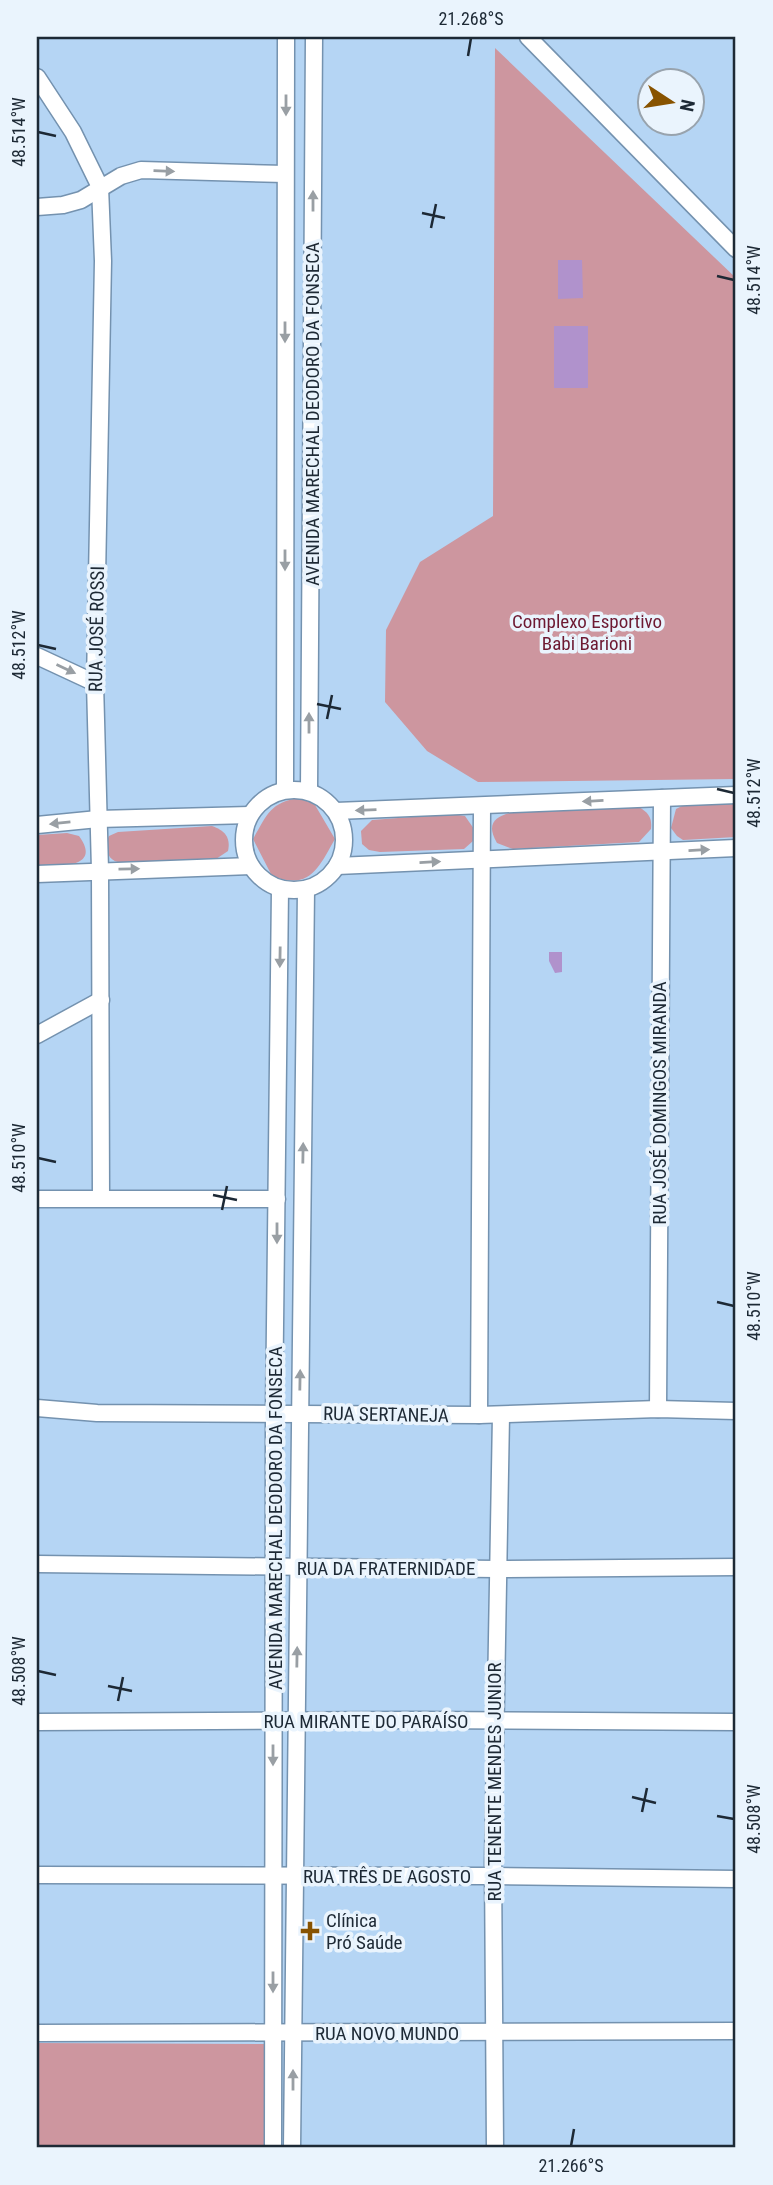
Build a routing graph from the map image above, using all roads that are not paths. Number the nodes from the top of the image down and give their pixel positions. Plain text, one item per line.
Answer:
1 (286, 37) edge
2 (314, 37) edge
3 (528, 37) edge
4 (37, 77) edge
5 (285, 174) junction
6 (100, 187) junction
7 (37, 207) edge
8 (736, 249) edge
9 (37, 656) edge
10 (95, 683) junction
11 (285, 790) junction
12 (309, 791) junction
13 (736, 795) edge
14 (662, 798) junction
15 (482, 806) junction
16 (336, 811) junction
17 (250, 815) junction
18 (97, 819) junction
19 (37, 825) edge
20 (736, 848) edge
21 (661, 852) junction
22 (483, 860) junction
23 (251, 866) junction
24 (337, 866) junction
25 (100, 870) junction
26 (37, 874) edge
27 (280, 889) junction
28 (306, 889) junction
29 (101, 1000) junction
30 (37, 1035) edge
31 (101, 1198) junction
32 (37, 1199) edge
33 (277, 1199) junction
34 (37, 1408) edge
35 (658, 1409) junction
36 (736, 1411) edge
37 (274, 1412) junction
38 (299, 1413) junction
39 (479, 1415) junction
40 (500, 1415) junction
41 (37, 1564) edge
42 (275, 1567) junction
43 (736, 1567) edge
44 (299, 1568) junction
45 (496, 1569) junction
46 (494, 1720) junction
47 (274, 1721) junction
48 (296, 1721) junction
49 (37, 1722) edge
50 (736, 1722) edge
51 (37, 1875) edge
52 (294, 1875) junction
53 (272, 1876) junction
54 (493, 1876) junction
55 (736, 1879) edge
56 (736, 2031) edge
57 (273, 2033) junction
58 (293, 2033) junction
59 (494, 2033) junction
60 (37, 2034) edge
61 (273, 2148) edge
62 (292, 2148) edge
63 (495, 2148) edge

1 -> 5 street, AVENIDA MARECHAL DEODORO DA FONSECA
12 -> 2 street, AVENIDA MARECHAL DEODORO DA FONSECA
3 - 8 street
4 - 6 street, RUA JOSÉ ROSSI
6 -> 5 street
5 -> 11 street, AVENIDA MARECHAL DEODORO DA FONSECA
6 - 7 street
6 - 10 street, RUA JOSÉ ROSSI
9 -> 10 street
10 - 18 street, RUA JOSÉ ROSSI
11 - 12 street
11 - 17 street
12 - 16 street
13 - 14 street
14 -> 15 street
14 - 21 street, RUA JOSÉ DOMINGOS MIRANDA
15 -> 16 street
15 - 22 street
16 - 24 street
17 - 18 street
17 - 23 street
18 -> 19 street
18 - 25 street, RUA JOSÉ ROSSI
21 -> 20 street
21 - 22 street
21 - 35 street, RUA JOSÉ DOMINGOS MIRANDA
24 -> 22 street
22 - 39 street
25 -> 23 street
23 - 27 street
24 - 28 street
25 - 26 street
25 - 29 street, RUA JOSÉ ROSSI
27 - 28 street
27 -> 33 street, AVENIDA MARECHAL DEODORO DA FONSECA
38 -> 28 street, AVENIDA MARECHAL DEODORO DA FONSECA
29 - 30 street
29 - 31 street, RUA JOSÉ ROSSI
31 - 32 street
31 - 33 street
33 -> 37 street, AVENIDA MARECHAL DEODORO DA FONSECA
34 - 37 street, RUA SERTANEJA
35 - 36 street, RUA SERTANEJA
35 - 40 street, RUA SERTANEJA
37 - 38 street, RUA SERTANEJA
37 - 42 street, AVENIDA MARECHAL DEODORO DA FONSECA
38 - 39 street, RUA SERTANEJA
38 - 44 street, AVENIDA MARECHAL DEODORO DA FONSECA
39 - 40 street, RUA SERTANEJA
40 - 45 street, RUA TENENTE MENDES JUNIOR
41 - 42 street, RUA DA FRATERNIDADE
42 - 44 street, RUA DA FRATERNIDADE
42 - 47 street, AVENIDA MARECHAL DEODORO DA FONSECA
43 - 45 street, RUA DA FRATERNIDADE
44 - 45 street, RUA DA FRATERNIDADE
48 -> 44 street, AVENIDA MARECHAL DEODORO DA FONSECA
45 - 46 street, RUA TENENTE MENDES JUNIOR
46 - 48 street, RUA MIRANTE DO PARAÍSO
46 - 50 street, RUA MIRANTE DO PARAÍSO
46 - 54 street, RUA TENENTE MENDES JUNIOR
47 - 48 street, RUA MIRANTE DO PARAÍSO
47 - 49 street, RUA MIRANTE DO PARAÍSO
47 -> 53 street, AVENIDA MARECHAL DEODORO DA FONSECA
48 - 52 street, AVENIDA MARECHAL DEODORO DA FONSECA
51 - 53 street, RUA TRÊS DE AGOSTO
52 - 53 street, RUA TRÊS DE AGOSTO
52 - 54 street, RUA TRÊS DE AGOSTO
52 - 58 street, AVENIDA MARECHAL DEODORO DA FONSECA
53 -> 57 street, AVENIDA MARECHAL DEODORO DA FONSECA
54 - 55 street, RUA TRÊS DE AGOSTO
54 - 59 street, RUA TENENTE MENDES JUNIOR
56 - 59 street, RUA NOVO MUNDO
57 - 58 street, RUA NOVO MUNDO
57 - 60 street, RUA NOVO MUNDO
57 - 61 street, AVENIDA MARECHAL DEODORO DA FONSECA
58 - 59 street, RUA NOVO MUNDO
62 -> 58 street, AVENIDA MARECHAL DEODORO DA FONSECA
59 - 63 street, RUA TENENTE MENDES JUNIOR

